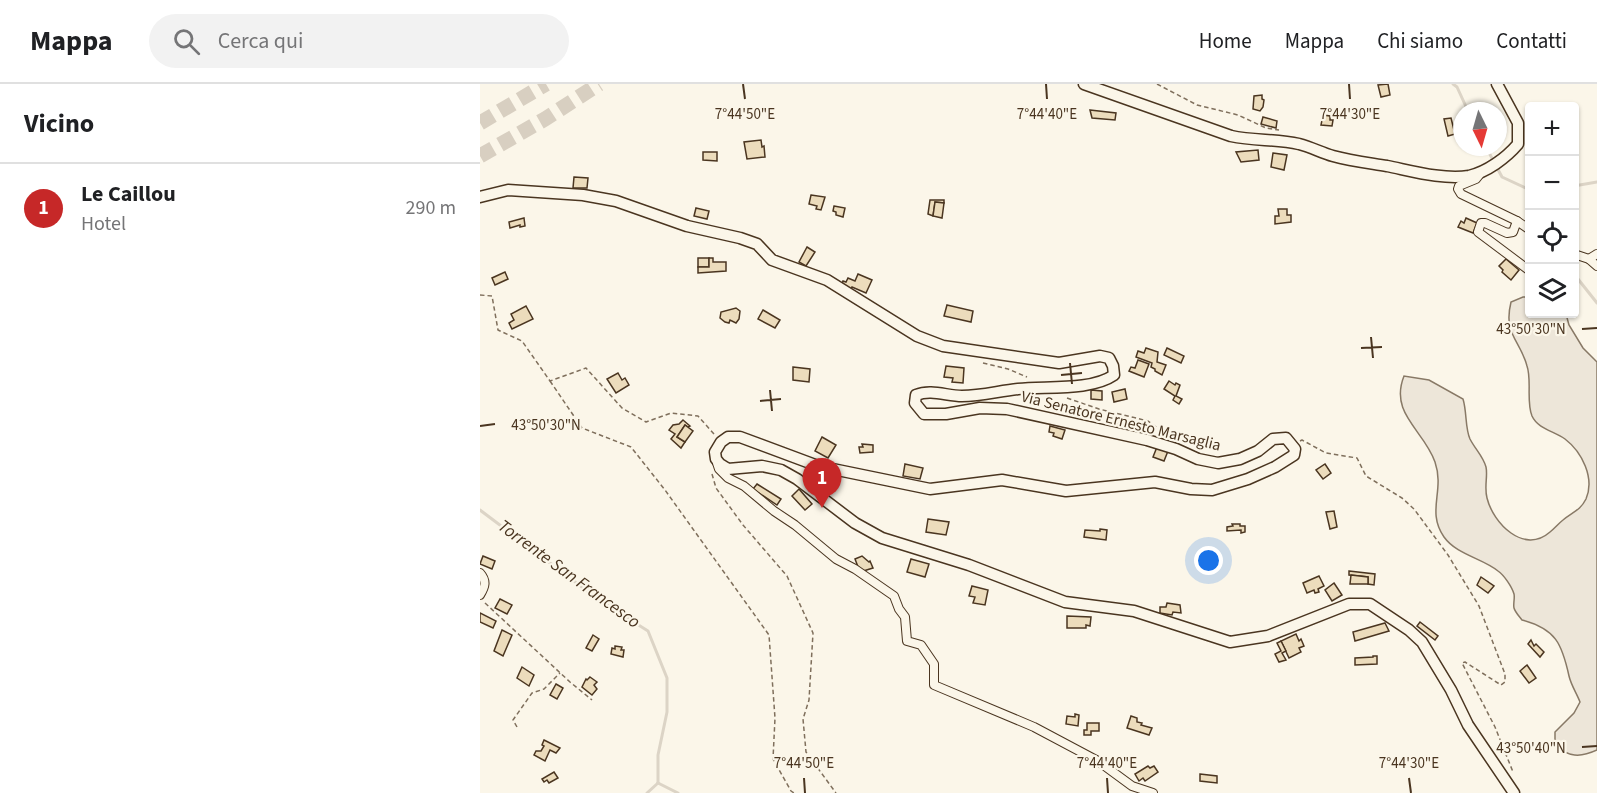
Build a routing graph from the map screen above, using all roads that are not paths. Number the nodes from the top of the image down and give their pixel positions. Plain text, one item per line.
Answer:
1 (1084, 84) edge
2 (1497, 84) edge
3 (1481, 171) junction
4 (480, 197) edge
5 (1517, 221) junction
6 (1525, 227) edge
7 (1593, 256) edge
8 (1597, 266) edge
9 (1525, 267) edge
10 (716, 459) junction
11 (480, 573) edge
12 (480, 597) edge
13 (1153, 793) edge
14 (1514, 793) edge

1 - 3 street
2 - 3 street
3 - 5 street
4 - 10 street, Via Senatore Ernesto Marsaglia
5 - 6 street
5 - 9 street
7 - 8 street
10 - 13 street
10 - 14 street
11 - 12 street

